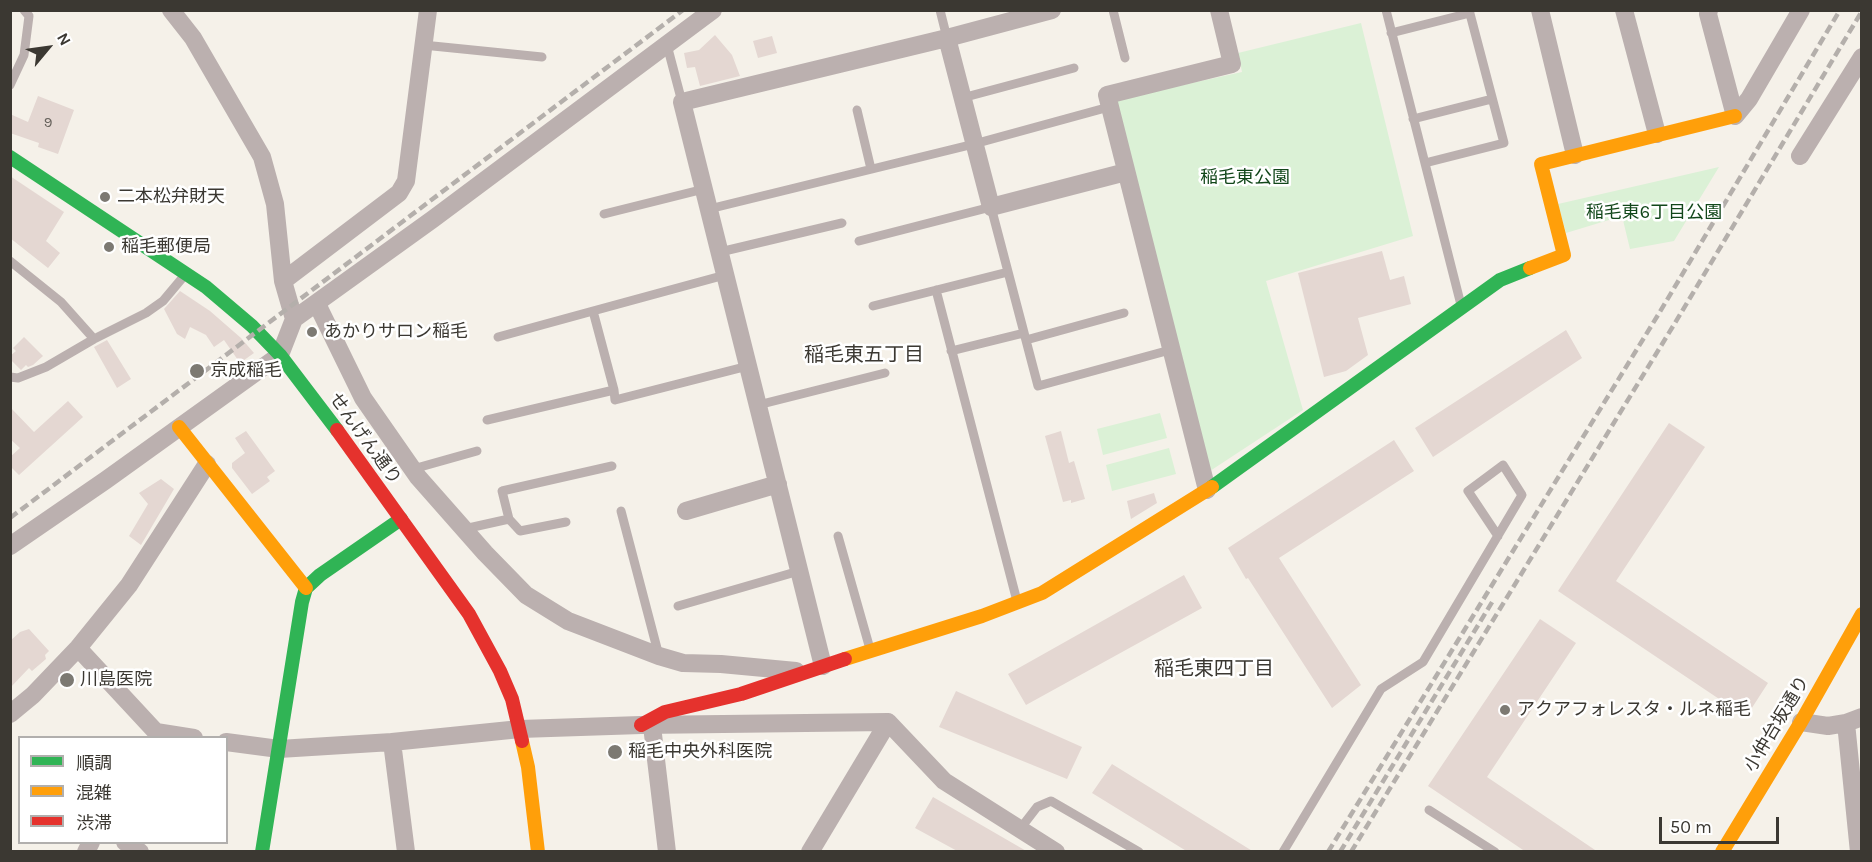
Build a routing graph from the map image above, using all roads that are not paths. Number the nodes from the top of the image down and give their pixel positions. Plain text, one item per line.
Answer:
1 (24, 10) edge
2 (428, 10) edge
3 (940, 10) edge
4 (1052, 10) edge
5 (1113, 10) edge
6 (1218, 10) edge
7 (1386, 10) edge
8 (1540, 10) edge
9 (1624, 10) edge
10 (1709, 10) edge
11 (1801, 10) edge
12 (172, 11) edge
13 (1470, 12) edge
14 (706, 13) edge
15 (1391, 33) junction
16 (946, 38) junction
17 (423, 45) junction
18 (667, 45) junction
19 (542, 57) dead end
20 (1862, 57) edge
21 (1125, 58) dead end
22 (1074, 68) dead end
23 (10, 85) edge
24 (962, 98) junction
25 (1492, 99) junction
26 (682, 102) junction
27 (1109, 107) junction
28 (857, 110) dead end
29 (1735, 116) junction
30 (1413, 119) junction
31 (1657, 134) junction
32 (974, 144) junction
33 (1575, 155) junction
34 (1800, 156) dead end
35 (10, 157) edge
36 (1425, 163) junction
37 (871, 169) junction
38 (1126, 172) junction
39 (704, 189) junction
40 (991, 207) junction
41 (709, 209) junction
42 (603, 214) dead end
43 (842, 223) dead end
44 (859, 241) dead end
45 (720, 252) junction
46 (10, 261) edge
47 (1008, 272) junction
48 (185, 274) junction
49 (725, 275) junction
50 (283, 281) junction
51 (936, 290) junction
52 (316, 304) junction
53 (873, 306) dead end
54 (1462, 308) junction
55 (593, 311) junction
56 (1124, 313) dead end
57 (294, 319) junction
58 (1025, 336) junction
59 (498, 337) dead end
60 (94, 339) junction
61 (1170, 350) junction
62 (951, 351) junction
63 (280, 355) junction
64 (748, 366) junction
65 (885, 373) dead end
66 (10, 377) edge
67 (614, 390) junction
68 (758, 405) junction
69 (488, 420) dead end
70 (179, 427) junction
71 (477, 451) dead end
72 (207, 464) junction
73 (612, 466) dead end
74 (412, 469) junction
75 (778, 484) junction
76 (1207, 490) junction
77 (621, 511) dead end
78 (686, 511) dead end
79 (401, 519) junction
80 (509, 519) junction
81 (566, 522) dead end
82 (464, 529) junction
83 (838, 536) dead end
84 (1498, 536) junction
85 (10, 546) edge
86 (799, 571) junction
87 (306, 588) junction
88 (1018, 603) junction
89 (678, 606) dead end
90 (1859, 622) edge
91 (78, 648) junction
92 (870, 651) junction
93 (659, 656) junction
94 (815, 669) junction
95 (10, 714) edge
96 (1854, 720) edge
97 (888, 722) junction
98 (1801, 722) junction
99 (646, 726) junction
100 (520, 729) junction
101 (155, 735) edge
102 (228, 742) edge
103 (392, 742) junction
104 (279, 749) junction
105 (1429, 810) dead end
106 (1020, 829) junction
107 (127, 844) edge
108 (140, 852) edge
109 (262, 852) edge
110 (406, 852) edge
111 (538, 852) edge
112 (667, 852) edge
113 (810, 852) edge
114 (1056, 852) edge
115 (1139, 852) edge
116 (1283, 852) edge
117 (1495, 852) edge
118 (1722, 852) edge
119 (1859, 852) edge

1 - 23 lane
2 - 17 street
3 - 16 lane
4 - 16 street
5 - 21 lane
6 - 27 street
7 - 15 lane
8 - 33 street
9 - 31 street
10 - 29 street
11 - 29 street
12 - 50 street
13 - 15 lane
13 - 25 lane
14 - 18 street
15 - 30 lane
16 - 24 street
16 - 26 street
17 - 19 lane
17 - 50 street
18 - 26 lane
18 - 52 street
20 - 34 street
22 - 24 lane
24 - 32 street
25 - 30 lane
25 - 36 lane
26 - 39 street
27 - 32 lane
27 - 38 street
28 - 37 lane
29 - 31 street
30 - 36 lane
31 - 33 street
32 - 37 lane
32 - 40 street
33 - 54 street
35 - 48 street, せんげん通り
36 - 54 lane
37 - 41 lane
38 - 40 street
38 - 61 street
39 - 41 street
39 - 42 lane
40 - 44 lane
40 - 47 lane
41 - 45 street
43 - 45 lane
45 - 49 street
46 - 60 lane
47 - 51 lane
47 - 58 lane
48 - 60 lane
48 - 63 street, せんげん通り
49 - 55 lane
49 - 64 street
50 - 57 street
51 - 53 lane
51 - 62 lane
52 - 57 street
52 - 74 street
54 - 76 street
55 - 59 lane
55 - 67 lane
56 - 58 lane
57 - 63 street
58 - 61 lane
58 - 62 lane
60 - 66 lane
61 - 76 street
62 - 88 lane
63 - 70 street
63 - 79 street, せんげん通り
64 - 67 lane
64 - 68 street
65 - 68 lane
67 - 69 lane
68 - 75 street
70 - 72 street
70 - 85 street
71 - 74 lane
72 - 87 street
72 - 91 street
73 - 80 lane
74 - 82 street
75 - 78 street
75 - 86 street
76 - 88 street
77 - 93 lane
79 - 87 street
79 - 100 street, せんげん通り
80 - 81 lane
80 - 82 lane
82 - 93 street
83 - 92 lane
84 - 84 lane
84 - 116 lane
86 - 89 lane
86 - 94 street
87 - 104 street
88 - 92 street
90 - 98 street, 小仲台坂通り
91 - 95 street
91 - 101 street
92 - 94 street
93 - 94 street
94 - 99 street
96 - 98 street
96 - 119 street
97 - 99 street
97 - 106 street
97 - 113 street
98 - 118 street, 小仲台坂通り
99 - 100 street
99 - 112 street
100 - 103 street
100 - 111 street, せんげん通り
102 - 104 street
103 - 104 street
103 - 110 street
104 - 109 street
105 - 117 lane
106 - 114 street
106 - 115 lane
107 - 108 street

